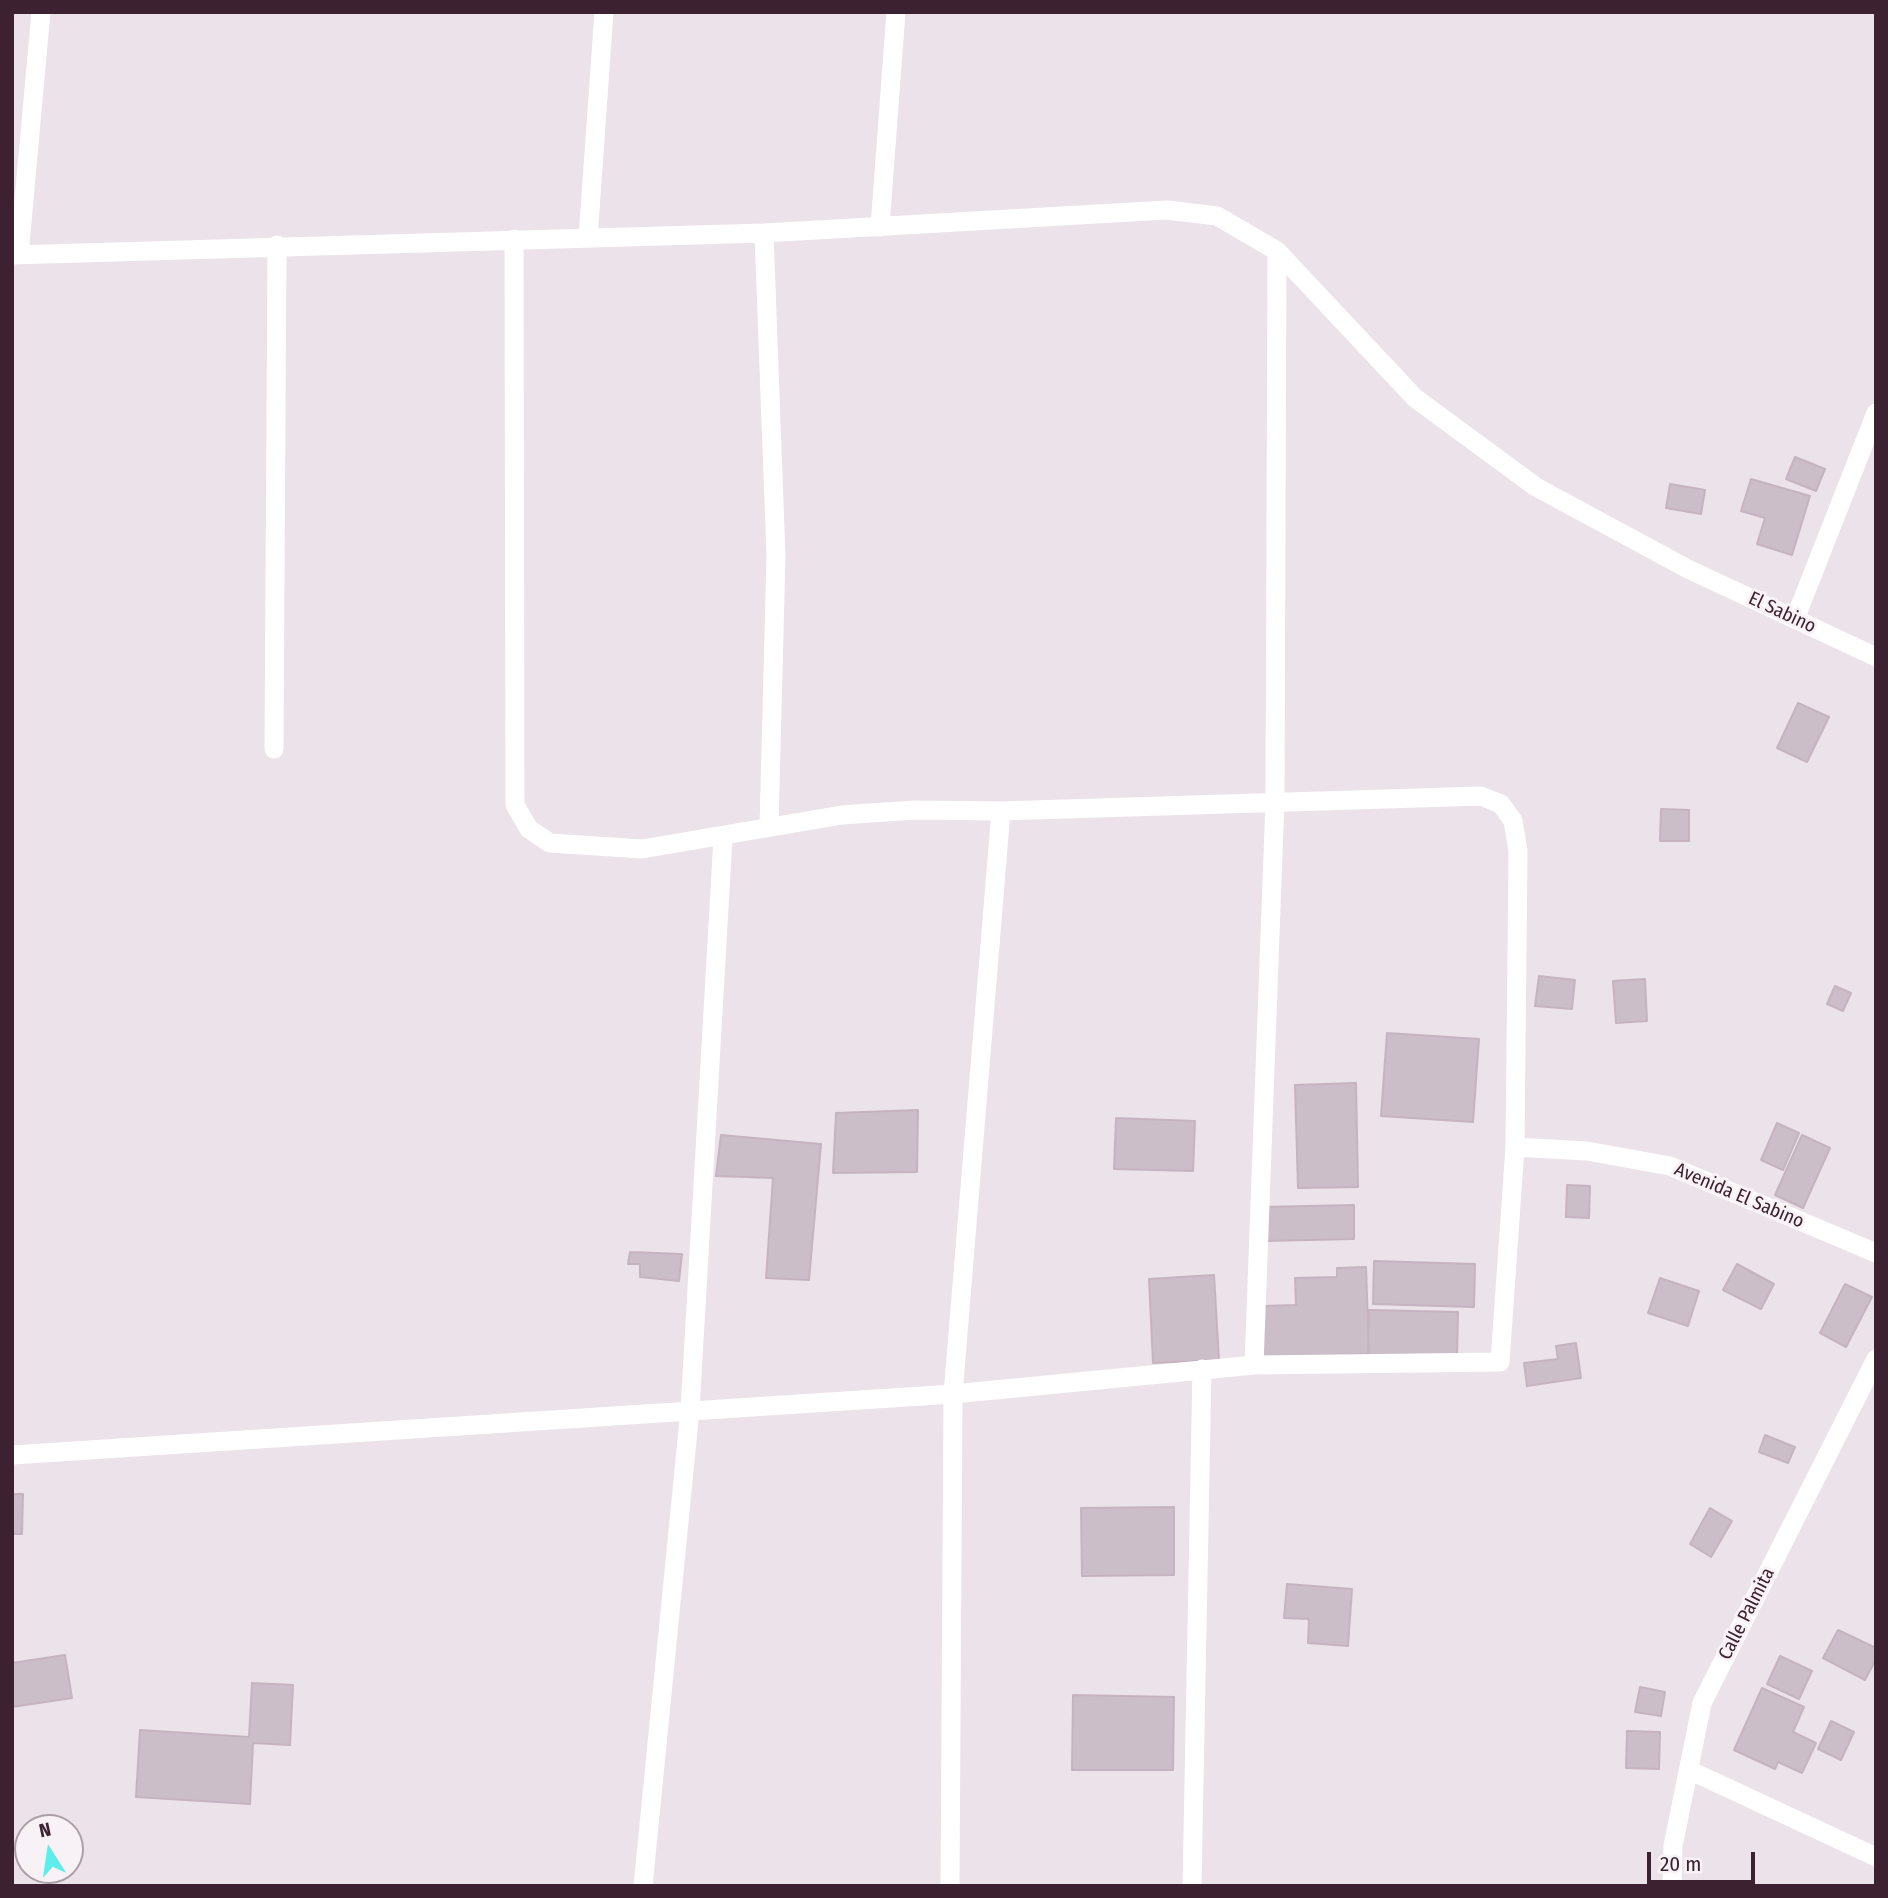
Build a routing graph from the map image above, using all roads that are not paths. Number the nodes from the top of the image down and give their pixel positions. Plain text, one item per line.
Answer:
1 (41, 12) edge
2 (604, 12) edge
3 (897, 12) edge
4 (880, 227) junction
5 (764, 233) junction
6 (588, 238) junction
7 (514, 239) junction
8 (277, 245) junction
9 (1277, 251) junction
10 (16, 255) edge
11 (1876, 413) edge
12 (1795, 620) junction
13 (1876, 657) edge
14 (274, 749) dead end
15 (1275, 801) junction
16 (1001, 811) junction
17 (769, 827) junction
18 (723, 838) junction
19 (1515, 1147) junction
20 (1876, 1253) edge
21 (1876, 1359) edge
22 (1254, 1365) junction
23 (1202, 1369) junction
24 (953, 1394) junction
25 (690, 1410) junction
26 (12, 1455) edge
27 (1689, 1770) junction
28 (1876, 1857) edge
29 (643, 1886) edge
30 (950, 1886) edge
31 (1192, 1886) edge
32 (1672, 1886) edge

1 - 10 street
2 - 6 street
3 - 4 street
4 - 5 street, El Sabino
4 - 9 street, El Sabino
5 - 6 street, El Sabino
5 - 17 street
6 - 7 street, El Sabino
7 - 8 street, El Sabino
7 - 18 street
8 - 10 street, El Sabino
8 - 14 street
9 - 12 street, El Sabino
9 - 15 street
11 - 12 street
12 - 13 street, El Sabino
15 - 16 street
15 - 19 street
15 - 22 street
16 - 17 street
16 - 24 street
17 - 18 street
18 - 25 street
19 - 20 street, Avenida El Sabino
19 - 22 street
21 - 27 street, Calle Palmita
22 - 23 street
23 - 24 street
23 - 31 street
24 - 25 street
24 - 30 street
25 - 26 street
25 - 29 street
27 - 28 street
27 - 32 street, Calle Palmita

